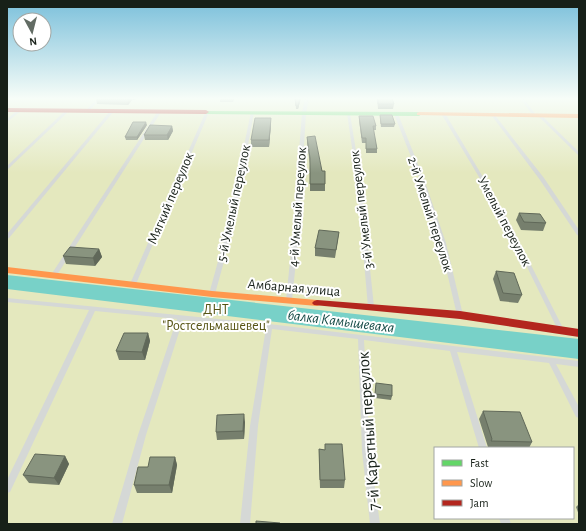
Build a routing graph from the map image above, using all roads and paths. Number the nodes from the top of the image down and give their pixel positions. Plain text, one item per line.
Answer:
1 (55, 123) edge
2 (102, 123) edge
3 (152, 123) edge
4 (202, 123) edge
5 (250, 123) edge
6 (303, 123) edge
7 (349, 123) edge
8 (399, 123) edge
9 (449, 123) edge
10 (499, 123) edge
11 (545, 123) edge
12 (579, 154) edge
13 (7, 168) edge
14 (579, 234) edge
15 (7, 237) edge
16 (7, 270) edge
17 (54, 275) junction
18 (133, 284) junction
19 (212, 294) junction
20 (289, 300) junction
21 (8, 303) edge
22 (371, 307) junction
23 (93, 309) junction
24 (460, 315) junction
25 (181, 317) junction
26 (270, 326) junction
27 (561, 330) junction
28 (579, 333) edge
29 (361, 337) junction
30 (453, 348) junction
31 (551, 360) junction
32 (579, 364) edge
33 (579, 414) edge
34 (483, 447) edge
35 (7, 489) edge
36 (117, 524) edge
37 (245, 524) edge
38 (375, 524) edge

1 - 13 lane
2 - 15 lane
3 - 17 lane
4 - 18 lane, Мягкий переулок
5 - 19 lane, 5-й Умелый переулок
6 - 20 lane, 4-й Умелый переулок
7 - 22 lane, 3-й Умелый переулок
8 - 24 lane, 2-й Умелый переулок
9 - 27 lane, Умелый переулок
10 - 14 lane
11 - 12 lane
16 - 17 street, Амбарная улица
17 - 18 street, Амбарная улица
18 - 19 street, Амбарная улица
19 - 20 street, Амбарная улица
20 - 22 street, Амбарная улица
21 - 23 lane
22 - 24 street, Амбарная улица
23 - 25 lane
23 - 35 lane
24 - 27 street, Амбарная улица
25 - 26 lane
25 - 36 lane
26 - 29 lane
26 - 37 lane
27 - 28 street, Амбарная улица
29 - 30 lane
29 - 38 lane, 7-й Каретный переулок
30 - 31 lane
30 - 34 lane
31 - 32 lane
31 - 33 lane

